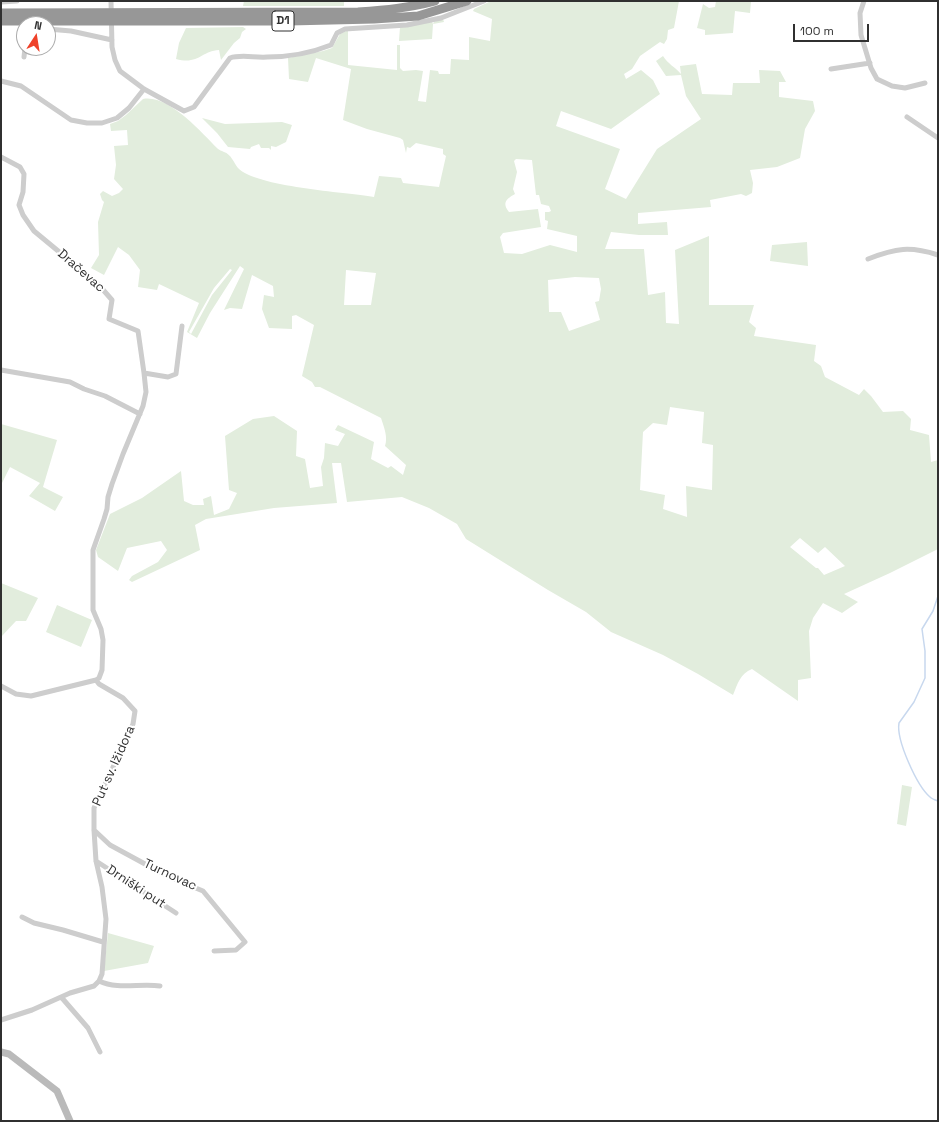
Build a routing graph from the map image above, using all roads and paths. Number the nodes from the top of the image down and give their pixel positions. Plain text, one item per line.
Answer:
1 (17, 1) edge
2 (111, 1) edge
3 (435, 1) edge
4 (466, 1) edge
5 (484, 1) edge
6 (864, 1) edge
7 (1, 2) edge
8 (1, 13) edge
9 (100, 17) junction
10 (127, 17) junction
11 (1, 21) edge
12 (231, 21) junction
13 (335, 21) junction
14 (251, 27) dead end
15 (306, 27) dead end
16 (56, 30) edge
17 (112, 40) junction
18 (870, 63) junction
19 (831, 69) dead end
20 (1, 81) edge
21 (925, 83) dead end
22 (144, 89) junction
23 (907, 117) dead end
24 (938, 138) edge
25 (1, 157) edge
26 (938, 255) edge
27 (868, 258) dead end
28 (182, 326) dead end
29 (1, 370) edge
30 (144, 373) junction
31 (140, 414) junction
32 (98, 679) junction
33 (1, 686) edge
34 (94, 830) junction
35 (96, 861) junction
36 (176, 913) dead end
37 (22, 917) dead end
38 (103, 942) junction
39 (214, 950) dead end
40 (99, 981) junction
41 (160, 986) dead end
42 (62, 998) junction
43 (1, 1020) edge
44 (1, 1052) edge
45 (100, 1052) dead end
46 (70, 1121) edge

1 - 7 street
2 - 17 street
3 - 10 highway, D1
4 - 13 highway, D1
5 - 22 street
6 - 18 street
8 - 9 highway, D1
9 - 10 highway, D1
9 - 11 highway, D1
10 - 12 highway, D1
12 - 13 highway, D1
12 - 14 highway
13 - 15 highway
16 - 17 street
17 - 22 street
18 - 19 street
18 - 21 street
20 - 22 street
23 - 24 street
25 - 30 street, Dračevac
26 - 27 street
28 - 30 street
29 - 31 street
30 - 31 street, Dračevac
31 - 32 street, Dračevac
32 - 33 street
32 - 34 street, Put sv. Ižidora
34 - 35 street, Put sv. Ižidora
34 - 39 street, Turnovac
35 - 36 street, Drniški put
35 - 38 street, Put sv. Ižidora
37 - 38 street
38 - 40 street, Put sv. Ižidora
40 - 41 street
40 - 42 street
42 - 43 street
42 - 45 street
44 - 46 street

